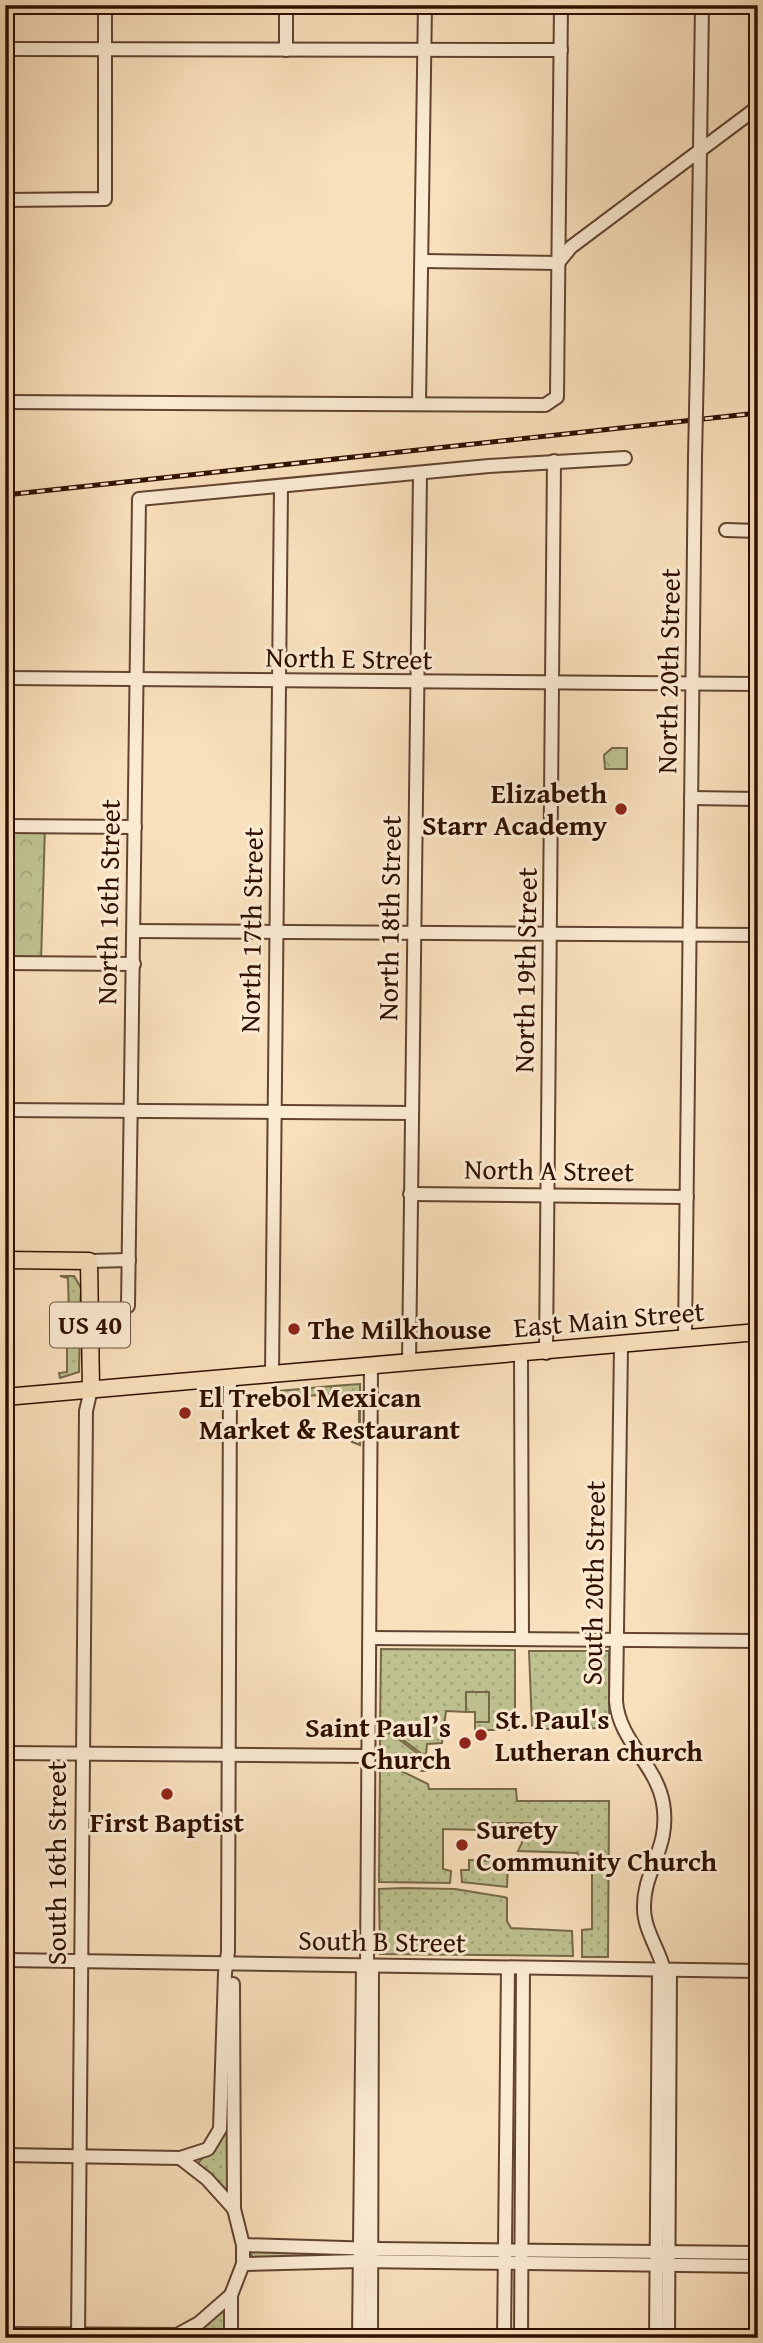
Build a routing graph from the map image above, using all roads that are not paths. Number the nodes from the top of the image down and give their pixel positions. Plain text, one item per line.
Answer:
1 (105, 5) edge
2 (286, 5) edge
3 (425, 5) edge
4 (561, 5) edge
5 (702, 5) edge
6 (105, 48) junction
7 (5, 49) edge
8 (424, 49) junction
9 (286, 50) junction
10 (561, 50) junction
11 (758, 107) edge
12 (700, 150) junction
13 (5, 200) edge
14 (423, 261) junction
15 (558, 263) junction
16 (5, 401) edge
17 (419, 404) junction
18 (625, 458) dead end
19 (554, 461) junction
20 (419, 474) junction
21 (281, 487) junction
22 (726, 530) dead end
23 (758, 531) edge
24 (5, 678) edge
25 (136, 680) junction
26 (278, 682) junction
27 (416, 684) junction
28 (552, 684) junction
29 (692, 684) junction
30 (758, 684) edge
31 (691, 798) junction
32 (758, 799) edge
33 (5, 826) edge
34 (135, 827) junction
35 (134, 931) junction
36 (276, 933) junction
37 (414, 933) junction
38 (550, 934) junction
39 (690, 935) junction
40 (758, 935) edge
41 (5, 963) edge
42 (134, 964) junction
43 (5, 1110) edge
44 (129, 1111) junction
45 (274, 1112) junction
46 (411, 1113) junction
47 (410, 1194) junction
48 (548, 1197) junction
49 (687, 1197) junction
50 (129, 1260) junction
51 (5, 1261) edge
52 (89, 1261) junction
53 (128, 1306) dead end
54 (758, 1332) edge
55 (685, 1338) junction
56 (621, 1346) junction
57 (546, 1353) junction
58 (521, 1354) junction
59 (409, 1363) junction
60 (370, 1366) junction
61 (272, 1374) junction
62 (230, 1380) junction
63 (91, 1389) junction
64 (5, 1397) edge
65 (370, 1639) junction
66 (522, 1639) junction
67 (617, 1640) junction
68 (758, 1641) edge
69 (5, 1753) edge
70 (81, 1754) junction
71 (228, 1755) junction
72 (369, 1756) junction
73 (5, 1961) edge
74 (80, 1961) junction
75 (228, 1964) junction
76 (367, 1966) junction
77 (508, 1968) junction
78 (523, 1968) junction
79 (664, 1970) junction
80 (758, 1971) edge
81 (5, 2155) edge
82 (79, 2156) junction
83 (180, 2158) junction
84 (234, 2209) junction
85 (243, 2245) junction
86 (758, 2253) edge
87 (366, 2255) junction
88 (505, 2257) junction
89 (522, 2257) junction
90 (663, 2259) junction
91 (243, 2264) junction
92 (758, 2266) edge
93 (230, 2295) junction
94 (5, 2334) edge
95 (83, 2336) edge
96 (181, 2337) edge
97 (231, 2338) edge
98 (359, 2338) edge
99 (371, 2338) edge
100 (504, 2338) edge
101 (521, 2338) edge
102 (656, 2338) edge
103 (668, 2338) edge

1 - 6 street
2 - 9 street
3 - 8 street
4 - 10 street
5 - 12 street, North 20th Street
6 - 7 street
6 - 9 street
6 - 13 street
8 - 9 street
8 - 10 street
8 - 14 street
10 - 15 street
11 - 12 street
12 - 15 street
12 - 29 street, North 20th Street, bridge
14 - 15 street
14 - 17 street
15 - 17 street
16 - 17 street
18 - 19 street
19 - 20 street
19 - 28 street, North 19th Street
20 - 21 street
20 - 27 street, North 18th Street
21 - 25 street, North 16th Street
21 - 26 street, North 17th Street
22 - 23 street
24 - 25 street, North E Street
25 - 26 street, North E Street
25 - 34 street, North 16th Street
26 - 27 street, North E Street
26 - 36 street, North 17th Street
27 - 28 street, North E Street
27 - 37 street, North 18th Street
28 - 29 street, North E Street
28 - 38 street, North 19th Street
29 - 30 street, North E Street
29 - 31 street, North 20th Street
31 - 32 street
31 - 39 street, North 20th Street
33 - 34 street
34 - 35 street, North 16th Street
35 - 36 street
35 - 42 street, North 16th Street
36 - 37 street
36 - 45 street, North 17th Street
37 - 38 street
37 - 46 street, North 18th Street
38 - 39 street
38 - 48 street, North 19th Street
39 - 40 street
39 - 49 street, North 20th Street
41 - 42 street
42 - 44 street, North 16th Street
43 - 44 street
44 - 45 street
44 - 50 street, North 16th Street
45 - 46 street
45 - 61 street, North 17th Street
46 - 47 street, North 18th Street
47 - 48 street, North A Street
47 - 59 street, North 18th Street
48 - 49 street, North A Street
48 - 57 street, North 19th Street
49 - 55 street, North 20th Street
50 - 52 street
50 - 53 street, North 16th Street
51 - 52 main road, US 40
52 - 63 main road, US 40
54 - 55 main road, East Main Street / US 40
55 - 56 main road, East Main Street / US 40
56 - 57 main road, East Main Street / US 40
56 - 67 street, South 20th Street
57 - 58 main road, East Main Street / US 40
58 - 59 main road, East Main Street / US 40
58 - 66 street
59 - 60 main road, East Main Street / US 40
60 - 61 main road, East Main Street / US 40
60 - 65 street
61 - 62 main road, East Main Street / US 40
62 - 63 main road, East Main Street / US 40
62 - 71 street
63 - 64 main road, East Main Street / US 40
63 - 70 street, South 16th Street
65 - 66 street
65 - 72 street
66 - 67 street
67 - 68 street
67 - 79 street, South 20th Street
69 - 70 street
70 - 71 street
70 - 74 street, South 16th Street
71 - 72 street
71 - 75 street
72 - 76 street
73 - 74 street, South B Street
74 - 75 street, South B Street
74 - 82 street, South 16th Street
75 - 76 street, South B Street
75 - 83 street
75 - 84 street
76 - 77 street, South B Street
76 - 87 street
77 - 78 street, South B Street
77 - 88 street
78 - 79 street, South B Street
78 - 89 street
79 - 80 street, South B Street
79 - 90 street, South 20th Street
81 - 82 street
82 - 83 street
82 - 95 street, South 16th Street
83 - 84 street
84 - 85 street
85 - 87 street
85 - 91 street
86 - 90 street
87 - 88 street
87 - 91 street
87 - 98 street
87 - 99 street
88 - 89 street
88 - 100 street
89 - 90 street
89 - 101 street
90 - 92 street
90 - 102 street, South 20th Street
90 - 103 street, South 20th Street
91 - 93 street
93 - 96 street
93 - 97 street
94 - 95 street
95 - 96 street

